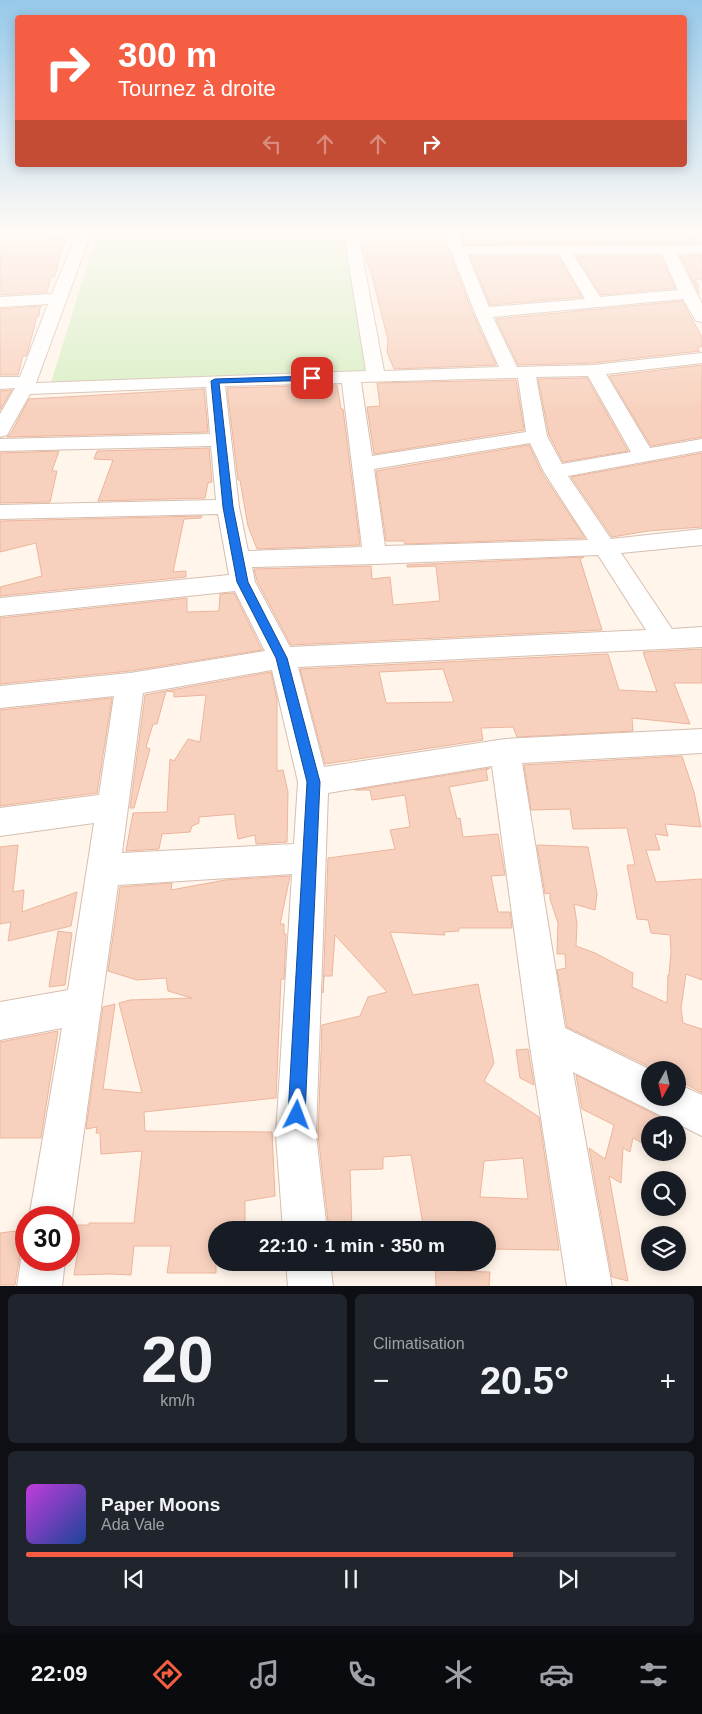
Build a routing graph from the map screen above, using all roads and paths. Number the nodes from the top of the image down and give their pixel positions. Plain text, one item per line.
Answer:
1 (61, 293) edge
2 (361, 293) edge
3 (475, 293) edge
4 (589, 293) edge
5 (688, 294) joint
6 (59, 299) junction
7 (0, 302) edge
8 (594, 302) junction
9 (483, 313) junction
10 (702, 317) edge
11 (702, 358) edge
12 (594, 370) junction
13 (519, 372) junction
14 (376, 376) junction
15 (351, 377) junction
16 (215, 381) junction
17 (0, 383) edge
18 (25, 385) junction
19 (0, 431) edge
20 (537, 436) junction
21 (222, 440) junction
22 (0, 445) edge
23 (702, 445) edge
24 (644, 456) junction
25 (363, 464) junction
26 (555, 472) junction
27 (228, 507) junction
28 (0, 512) edge
29 (702, 537) edge
30 (605, 547) junction
31 (375, 556) junction
32 (240, 570) junction
33 (0, 607) edge
34 (702, 637) edge
35 (666, 640) junction
36 (282, 658) junction
37 (130, 684) junction
38 (0, 698) edge
39 (702, 741) edge
40 (505, 751) junction
41 (313, 782) junction
42 (113, 807) junction
43 (0, 822) edge
44 (308, 858) junction
45 (104, 870) junction
46 (84, 1005) junction
47 (0, 1021) edge
48 (548, 1040) junction
49 (641, 1086) edge
50 (681, 1106) edge
51 (702, 1116) edge
52 (52, 1206) edge
53 (304, 1221) edge
54 (41, 1271) edge
55 (309, 1271) edge
56 (39, 1286) edge
57 (311, 1286) edge
58 (590, 1286) edge

1 - 6 street
2 - 14 street
3 - 9 street
4 - 8 street
5 - 8 street
5 - 10 street
6 - 7 street
6 - 18 street
8 - 9 street
9 - 13 street
11 - 12 street
12 - 13 street
12 - 24 street
13 - 14 street
13 - 20 street
14 - 15 street
15 - 16 street
15 - 25 street
16 - 18 street
16 - 21 street
17 - 18 street
18 - 19 street
20 - 25 street
20 - 26 street
21 - 22 street
21 - 27 street
23 - 24 street
24 - 26 street
25 - 31 street
26 - 30 street
27 - 28 street
27 - 32 street
29 - 30 street
30 - 31 street
30 - 35 street
31 - 32 street
32 - 33 street
32 - 36 street
34 - 35 street
35 - 36 street
36 - 37 street
36 - 41 street
37 - 38 street
37 - 42 street
39 - 40 street
40 - 41 street
40 - 48 street
41 - 44 street
42 - 43 street
42 - 45 street
44 - 45 street
44 - 53 street
45 - 46 street
46 - 47 street
46 - 52 street
48 - 49 street
48 - 58 street
50 - 51 street
54 - 56 street
55 - 57 street

